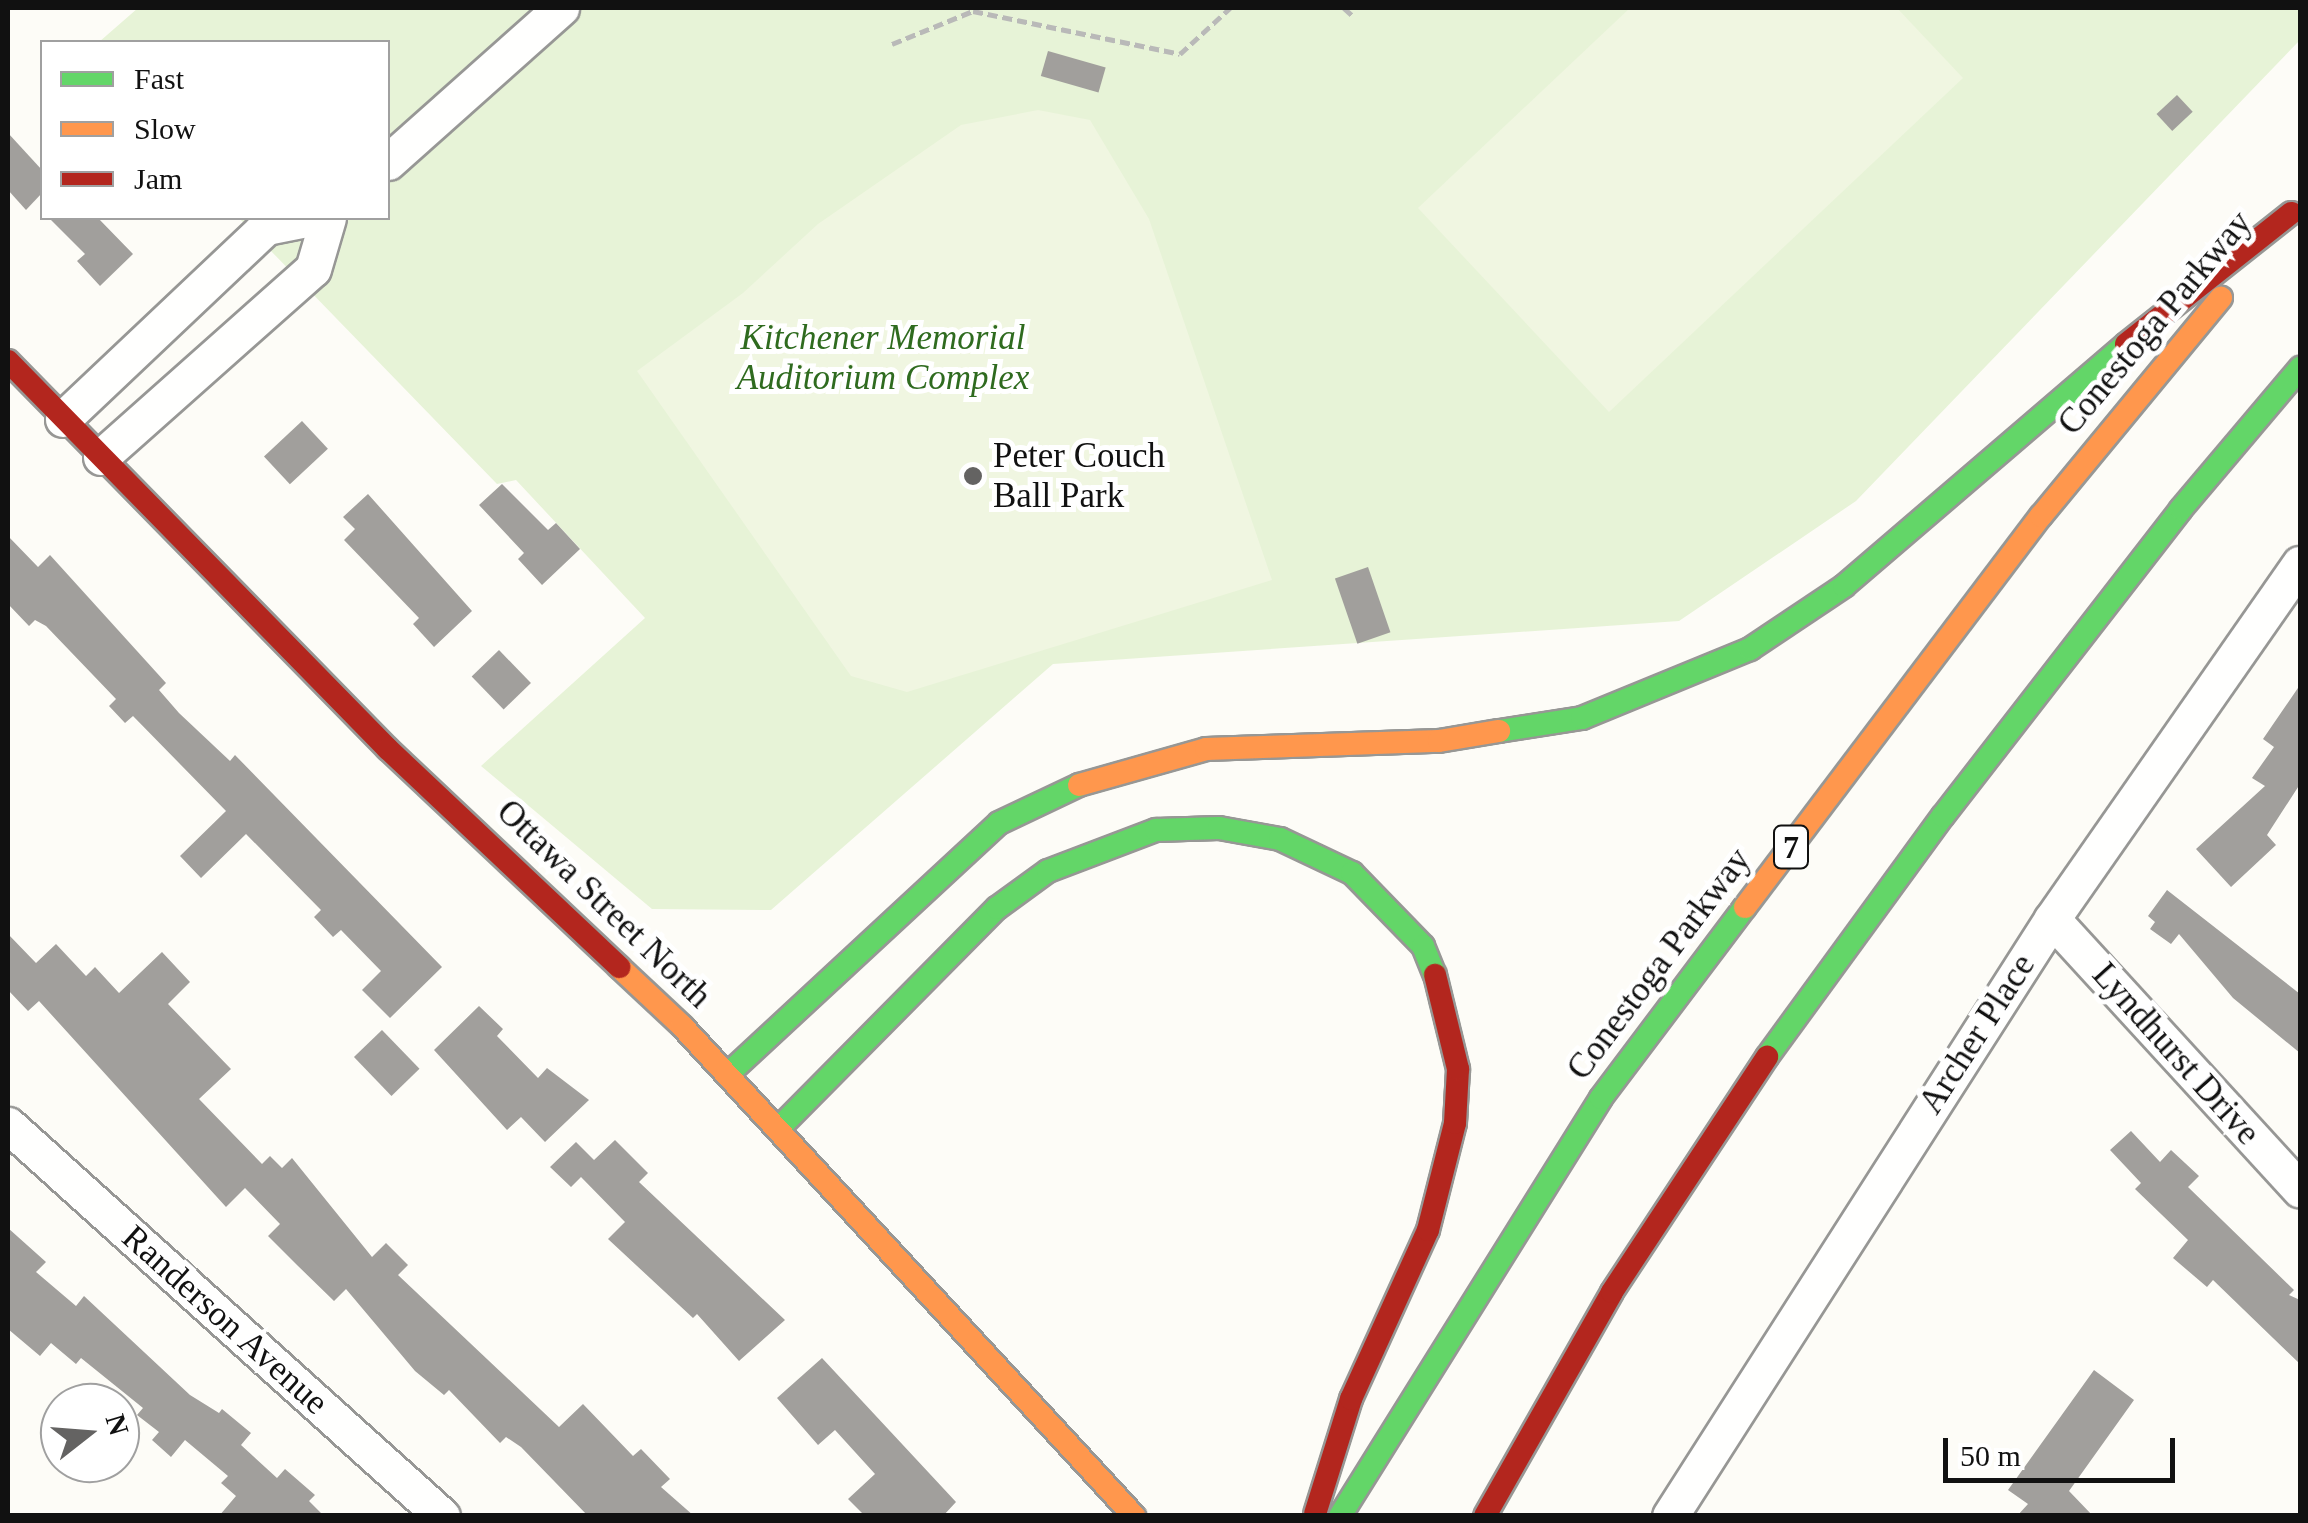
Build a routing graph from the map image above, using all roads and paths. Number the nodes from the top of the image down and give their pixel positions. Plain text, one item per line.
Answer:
1 (561, 8) edge
2 (1230, 8) edge
3 (1344, 8) edge
4 (965, 11) edge
5 (1354, 16) dead end
6 (892, 44) dead end
7 (390, 160) edge
8 (2296, 209) edge
9 (301, 220) edge
10 (327, 220) edge
11 (8, 360) edge
12 (2300, 368) edge
13 (63, 419) junction
14 (101, 457) junction
15 (2300, 564) edge
16 (2052, 918) junction
17 (728, 1074) junction
18 (8, 1125) edge
19 (778, 1129) junction
20 (2300, 1190) edge
21 (1612, 1292) junction
22 (1540, 1472) dead end
23 (442, 1516) edge
24 (1134, 1516) edge
25 (1315, 1516) edge
26 (1340, 1516) edge
27 (1485, 1516) edge
28 (1670, 1516) edge

1 - 7 street
2 - 4 path
3 - 5 path
4 - 6 path
8 - 17 main road
8 - 26 main road, Conestoga Parkway / 7
9 - 13 street
10 - 14 street
11 - 13 main road, Ottawa Street North
12 - 21 main road
13 - 14 main road, Ottawa Street North
14 - 17 main road, Ottawa Street North
15 - 16 street, Archer Place
16 - 20 street, Lyndhurst Drive
16 - 28 street, Archer Place
17 - 19 main road, Ottawa Street North
18 - 23 street, Randerson Avenue
19 - 24 main road, Ottawa Street North
19 - 25 main road
21 - 22 main road
21 - 27 main road

